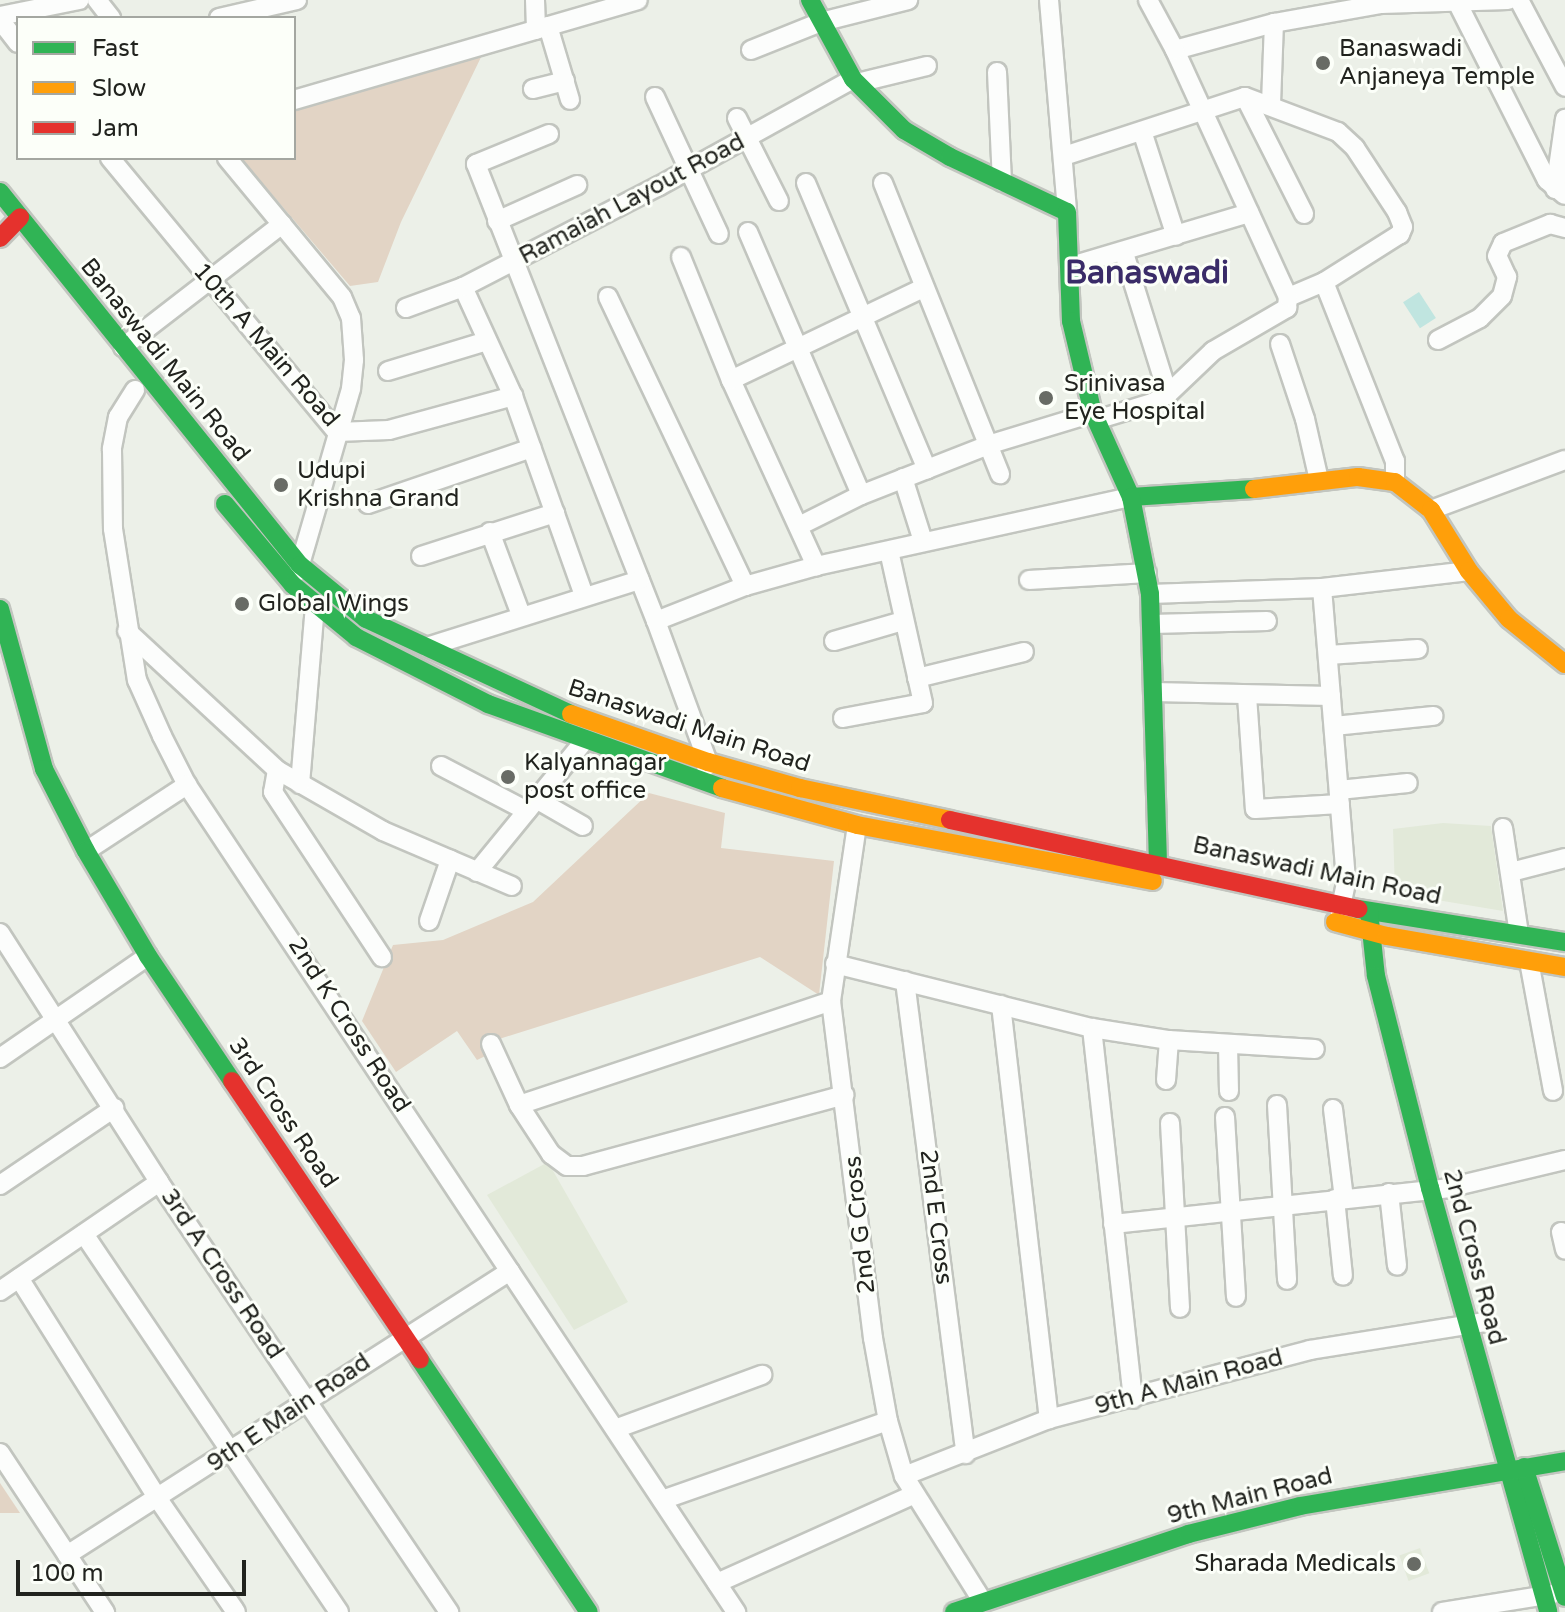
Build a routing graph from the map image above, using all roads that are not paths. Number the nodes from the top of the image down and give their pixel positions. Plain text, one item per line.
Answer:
1 (79, 0) edge
2 (97, 0) edge
3 (297, 0) edge
4 (535, 0) edge
5 (638, 0) edge
6 (810, 0) edge
7 (908, 0) edge
8 (1049, 0) edge
9 (1148, 0) edge
10 (1508, 0) edge
11 (1519, 0) edge
12 (1381, 2) edge
13 (1449, 3) edge
14 (109, 16) edge
15 (228, 16) edge
16 (0, 18) edge
17 (821, 22) junction
18 (1274, 23) junction
19 (542, 28) junction
20 (16, 40) edge
21 (751, 50) dead end
22 (1175, 50) junction
23 (927, 66) dead end
24 (997, 72) dead end
25 (565, 81) junction
26 (855, 81) junction
27 (1565, 87) edge
28 (533, 89) dead end
29 (655, 97) dead end
30 (1245, 97) junction
31 (296, 99) edge
32 (570, 100) dead end
33 (1271, 104) junction
34 (1202, 113) junction
35 (737, 118) dead end
36 (1565, 119) edge
37 (1142, 131) junction
38 (549, 134) dead end
39 (748, 139) junction
40 (1064, 156) junction
41 (112, 160) edge
42 (229, 160) edge
43 (688, 171) junction
44 (1002, 182) junction
45 (806, 183) dead end
46 (883, 183) dead end
47 (577, 185) dead end
48 (0, 192) edge
49 (1560, 192) edge
50 (779, 201) dead end
51 (1067, 212) junction
52 (1249, 213) junction
53 (1304, 214) dead end
54 (497, 221) junction
55 (282, 224) junction
56 (7, 227) edge
57 (1565, 228) edge
58 (748, 232) dead end
59 (719, 234) dead end
60 (1176, 236) junction
61 (1124, 253) junction
62 (681, 257) dead end
63 (514, 260) junction
64 (1071, 266) junction
65 (209, 281) junction
66 (1324, 282) junction
67 (463, 287) junction
68 (923, 288) junction
69 (608, 297) dead end
70 (1288, 297) junction
71 (406, 308) dead end
72 (862, 317) junction
73 (1438, 340) dead end
74 (487, 341) junction
75 (1280, 344) dead end
76 (800, 348) junction
77 (122, 370) junction
78 (388, 371) dead end
79 (731, 380) junction
80 (1168, 394) junction
81 (513, 396) junction
82 (1095, 417) junction
83 (337, 432) junction
84 (991, 444) junction
85 (532, 448) junction
86 (1565, 460) edge
87 (927, 469) junction
88 (1000, 474) dead end
89 (903, 478) junction
90 (1319, 480) junction
91 (1395, 482) junction
92 (210, 485) dead end
93 (861, 495) junction
94 (1131, 497) junction
95 (368, 504) dead end
96 (1431, 510) junction
97 (555, 513) junction
98 (799, 526) junction
99 (490, 532) junction
100 (923, 541) junction
101 (889, 551) junction
102 (421, 556) dead end
103 (300, 565) junction
104 (816, 566) junction
105 (1469, 571) junction
106 (1147, 573) junction
107 (640, 580) junction
108 (1029, 580) dead end
109 (293, 585) junction
110 (745, 586) junction
111 (1322, 588) junction
112 (1150, 594) junction
113 (584, 595) junction
114 (315, 605) junction
115 (0, 609) edge
116 (521, 615) junction
117 (656, 621) junction
118 (903, 621) junction
119 (1267, 621) dead end
120 (1152, 624) junction
121 (127, 631) junction
122 (834, 641) dead end
123 (427, 647) junction
124 (1418, 649) dead end
125 (1024, 652) dead end
126 (1328, 655) junction
127 (1565, 664) edge
128 (917, 678) junction
129 (1154, 692) junction
130 (1247, 696) junction
131 (1331, 696) junction
132 (1433, 716) dead end
133 (843, 718) dead end
134 (1334, 726) junction
135 (585, 740) junction
136 (708, 762) junction
137 (441, 766) dead end
138 (277, 770) junction
139 (702, 781) junction
140 (1408, 783) dead end
141 (300, 784) junction
142 (187, 785) junction
143 (1339, 797) junction
144 (531, 805) junction
145 (857, 825) junction
146 (583, 826) dead end
147 (1503, 828) dead end
148 (86, 851) junction
149 (1565, 858) edge
150 (450, 860) junction
151 (1158, 863) junction
152 (477, 872) junction
153 (1511, 872) junction
154 (512, 886) dead end
155 (1340, 903) junction
156 (1377, 912) junction
157 (429, 921) dead end
158 (1341, 923) junction
159 (1378, 933) junction
160 (1519, 934) junction
161 (1, 938) edge
162 (1565, 942) edge
163 (148, 956) junction
164 (382, 957) dead end
165 (1529, 961) junction
166 (835, 964) junction
167 (1565, 967) edge
168 (905, 981) junction
169 (831, 1001) junction
170 (1001, 1005) junction
171 (56, 1019) junction
172 (1092, 1028) junction
173 (1169, 1040) junction
174 (491, 1044) dead end
175 (1228, 1044) junction
176 (1565, 1048) edge
177 (1315, 1049) dead end
178 (1545, 1052) junction
179 (0, 1058) edge
180 (1166, 1080) dead end
181 (1229, 1091) dead end
182 (1553, 1091) dead end
183 (845, 1095) junction
184 (519, 1105) junction
185 (1277, 1105) dead end
186 (114, 1108) junction
187 (1333, 1109) dead end
188 (1225, 1117) dead end
189 (1170, 1123) dead end
190 (1565, 1160) edge
191 (159, 1182) junction
192 (0, 1185) edge
193 (1439, 1188) junction
194 (1389, 1193) junction
195 (1340, 1198) junction
196 (1283, 1204) junction
197 (1231, 1211) junction
198 (1175, 1217) junction
199 (1113, 1224) junction
200 (84, 1234) junction
201 (1397, 1266) dead end
202 (510, 1271) junction
203 (1343, 1276) dead end
204 (19, 1278) junction
205 (1287, 1280) dead end
206 (0, 1291) edge
207 (1236, 1297) dead end
208 (1180, 1308) dead end
209 (1476, 1322) junction
210 (405, 1337) junction
211 (762, 1375) dead end
212 (307, 1399) junction
213 (1133, 1399) junction
214 (1049, 1419) junction
215 (888, 1421) junction
216 (615, 1429) junction
217 (0, 1453) edge
218 (231, 1453) junction
219 (966, 1454) junction
220 (1565, 1461) edge
221 (1515, 1467) junction
222 (904, 1476) junction
223 (913, 1495) junction
224 (158, 1499) junction
225 (662, 1500) junction
226 (67, 1555) junction
227 (717, 1583) junction
228 (1564, 1595) edge
229 (983, 1602) junction
230 (1545, 1604) edge
231 (105, 1612) edge
232 (236, 1612) edge
233 (339, 1612) edge
234 (449, 1612) edge
235 (589, 1612) edge
236 (736, 1612) edge
237 (954, 1612) edge
238 (1442, 1612) edge

1 - 16 street
2 - 14 street
3 - 15 street
4 - 19 street
5 - 19 street
6 - 17 main road
7 - 17 street
8 - 40 street
9 - 22 street
10 - 13 street
11 - 27 street
12 - 13 street
12 - 18 street
13 - 49 street
16 - 20 street
17 - 21 street
17 - 26 main road
18 - 22 street
18 - 33 street
19 - 25 street
19 - 31 street
22 - 34 street
23 - 26 street, Ramaiah Layout Road
24 - 44 street
25 - 28 street
25 - 32 street
26 - 39 street, Ramaiah Layout Road
26 - 44 main road
29 - 43 street
30 - 33 street
30 - 34 street
30 - 53 street
33 - 66 street
34 - 37 street
34 - 52 street
35 - 39 street
36 - 49 street
37 - 40 street
37 - 60 street
38 - 54 street
39 - 43 street, Ramaiah Layout Road
39 - 50 street
40 - 51 street
41 - 65 street, 10th A Main Road
42 - 55 street
43 - 59 street
43 - 63 street, Ramaiah Layout Road
44 - 51 main road
45 - 72 street
46 - 68 street
47 - 54 street
48 - 56 main road, Banaswadi Main Road
51 - 64 main road
52 - 60 street
52 - 70 street
54 - 63 street
55 - 65 street
55 - 83 street
56 - 77 main road, Banaswadi Main Road
57 - 73 street
58 - 76 street
60 - 61 street
61 - 64 street
61 - 80 street
62 - 79 street
63 - 67 street, Ramaiah Layout Road
63 - 107 street
64 - 82 main road
65 - 77 street
65 - 83 street, 10th A Main Road
66 - 70 street
66 - 91 street
67 - 71 street, Ramaiah Layout Road
67 - 74 street
68 - 72 street
68 - 84 street
69 - 110 street
70 - 80 street
72 - 76 street
72 - 87 street
74 - 78 street
74 - 81 street
75 - 90 street
76 - 79 street
76 - 93 street
77 - 103 main road, Banaswadi Main Road
77 - 121 street, 2nd K Cross Road
79 - 98 street
80 - 82 street
81 - 83 street, 10th A Main Road
81 - 85 street
82 - 84 street
82 - 94 main road
83 - 103 street
84 - 87 street
84 - 88 street
85 - 95 street
85 - 97 street
86 - 96 street
87 - 89 street
89 - 93 street
89 - 100 street
90 - 91 main road
90 - 94 main road
91 - 96 main road
92 - 109 main road, Banaswadi Main Road
93 - 98 street
94 - 100 street
94 - 106 main road
96 - 105 main road
97 - 99 street
97 - 113 street
98 - 104 street
99 - 102 street
99 - 116 street
100 - 101 street
101 - 104 street
101 - 118 street
103 - 109 street
103 - 123 main road, Banaswadi Main Road
104 - 110 street
105 - 111 street
105 - 127 main road
106 - 108 street
106 - 112 main road
107 - 113 street
107 - 117 street
109 - 114 main road, Banaswadi Main Road
110 - 117 street
111 - 112 street
111 - 126 street
112 - 120 main road
113 - 116 street
114 - 135 main road, Banaswadi Main Road
114 - 141 street
115 - 148 main road, 3rd Cross Road
116 - 123 street
117 - 136 street
118 - 122 street
118 - 128 street
119 - 120 street
120 - 129 main road
121 - 138 street
121 - 142 street, 2nd K Cross Road
123 - 136 main road, Banaswadi Main Road
124 - 126 street
125 - 128 street
126 - 131 street
128 - 133 street
129 - 130 street
129 - 151 main road
130 - 131 street
130 - 143 street
131 - 134 street
132 - 134 street
134 - 143 street
135 - 139 main road, Banaswadi Main Road
135 - 144 street
136 - 139 street
136 - 151 main road, Banaswadi Main Road
137 - 144 street
138 - 141 street
138 - 164 street
139 - 145 main road, Banaswadi Main Road
140 - 143 street
141 - 150 street
142 - 148 street
142 - 202 street, 2nd K Cross Road
143 - 155 street
144 - 146 street
144 - 152 street
145 - 158 main road, Banaswadi Main Road
145 - 166 street, 2nd G Cross
147 - 153 street
148 - 163 main road, 3rd Cross Road
149 - 153 street
150 - 152 street
150 - 157 street
151 - 155 main road, Banaswadi Main Road
152 - 154 street
153 - 160 street
155 - 156 main road, Banaswadi Main Road
155 - 158 street
156 - 159 main road, 2nd Cross Road
156 - 160 main road, Banaswadi Main Road
158 - 159 main road, Banaswadi Main Road
159 - 165 main road, Banaswadi Main Road
159 - 193 main road, 2nd Cross Road
160 - 162 main road, Banaswadi Main Road
161 - 171 street, 3rd A Cross Road
163 - 171 street
163 - 210 main road, 3rd Cross Road
165 - 167 main road, Banaswadi Main Road
165 - 178 street
166 - 168 street
166 - 169 street, 2nd G Cross
168 - 170 street
168 - 219 street, 2nd E Cross
169 - 183 street, 2nd G Cross
169 - 184 street
170 - 172 street
170 - 214 street
171 - 179 street
171 - 186 street, 3rd A Cross Road
172 - 173 street
172 - 199 street
173 - 175 street
173 - 180 street
174 - 184 street
175 - 177 street
175 - 181 street
176 - 178 street
178 - 182 street
183 - 184 street
183 - 215 street, 2nd G Cross
185 - 196 street
186 - 191 street, 3rd A Cross Road
186 - 192 street
187 - 195 street
188 - 197 street
189 - 198 street
190 - 193 street
191 - 200 street
191 - 212 street, 3rd A Cross Road
193 - 194 street
193 - 209 main road, 2nd Cross Road
194 - 195 street
194 - 201 street
195 - 196 street
195 - 203 street
196 - 197 street
196 - 205 street
197 - 198 street
197 - 207 street
198 - 199 street
198 - 208 street
199 - 213 street
200 - 204 street
200 - 218 street
202 - 210 street, 9th E Main Road
202 - 216 street, 2nd K Cross Road
204 - 206 street
204 - 224 street
209 - 213 street, 9th A Main Road
209 - 221 main road, 2nd Cross Road
210 - 212 street, 9th E Main Road
210 - 235 main road, 3rd Cross Road
211 - 216 street
212 - 218 street, 9th E Main Road
212 - 234 street, 3rd A Cross Road
213 - 214 street, 9th A Main Road
214 - 219 street, 9th A Main Road
215 - 222 street, 2nd G Cross
215 - 225 street
216 - 225 street, 2nd K Cross Road
217 - 226 street
218 - 224 street, 9th E Main Road
218 - 233 street
219 - 222 street, 9th A Main Road
220 - 221 main road, 9th Main Road
221 - 228 main road, 2nd Cross Road
221 - 229 main road, 9th Main Road
221 - 230 main road, 2nd Cross Road
222 - 223 street, 2nd G Cross
223 - 227 street
223 - 229 street, 2nd G Cross
224 - 226 street, 9th E Main Road
224 - 232 street
225 - 227 street, 2nd K Cross Road
226 - 231 street
227 - 236 street, 2nd K Cross Road
228 - 230 street
229 - 237 main road, 9th Main Road
230 - 238 street

